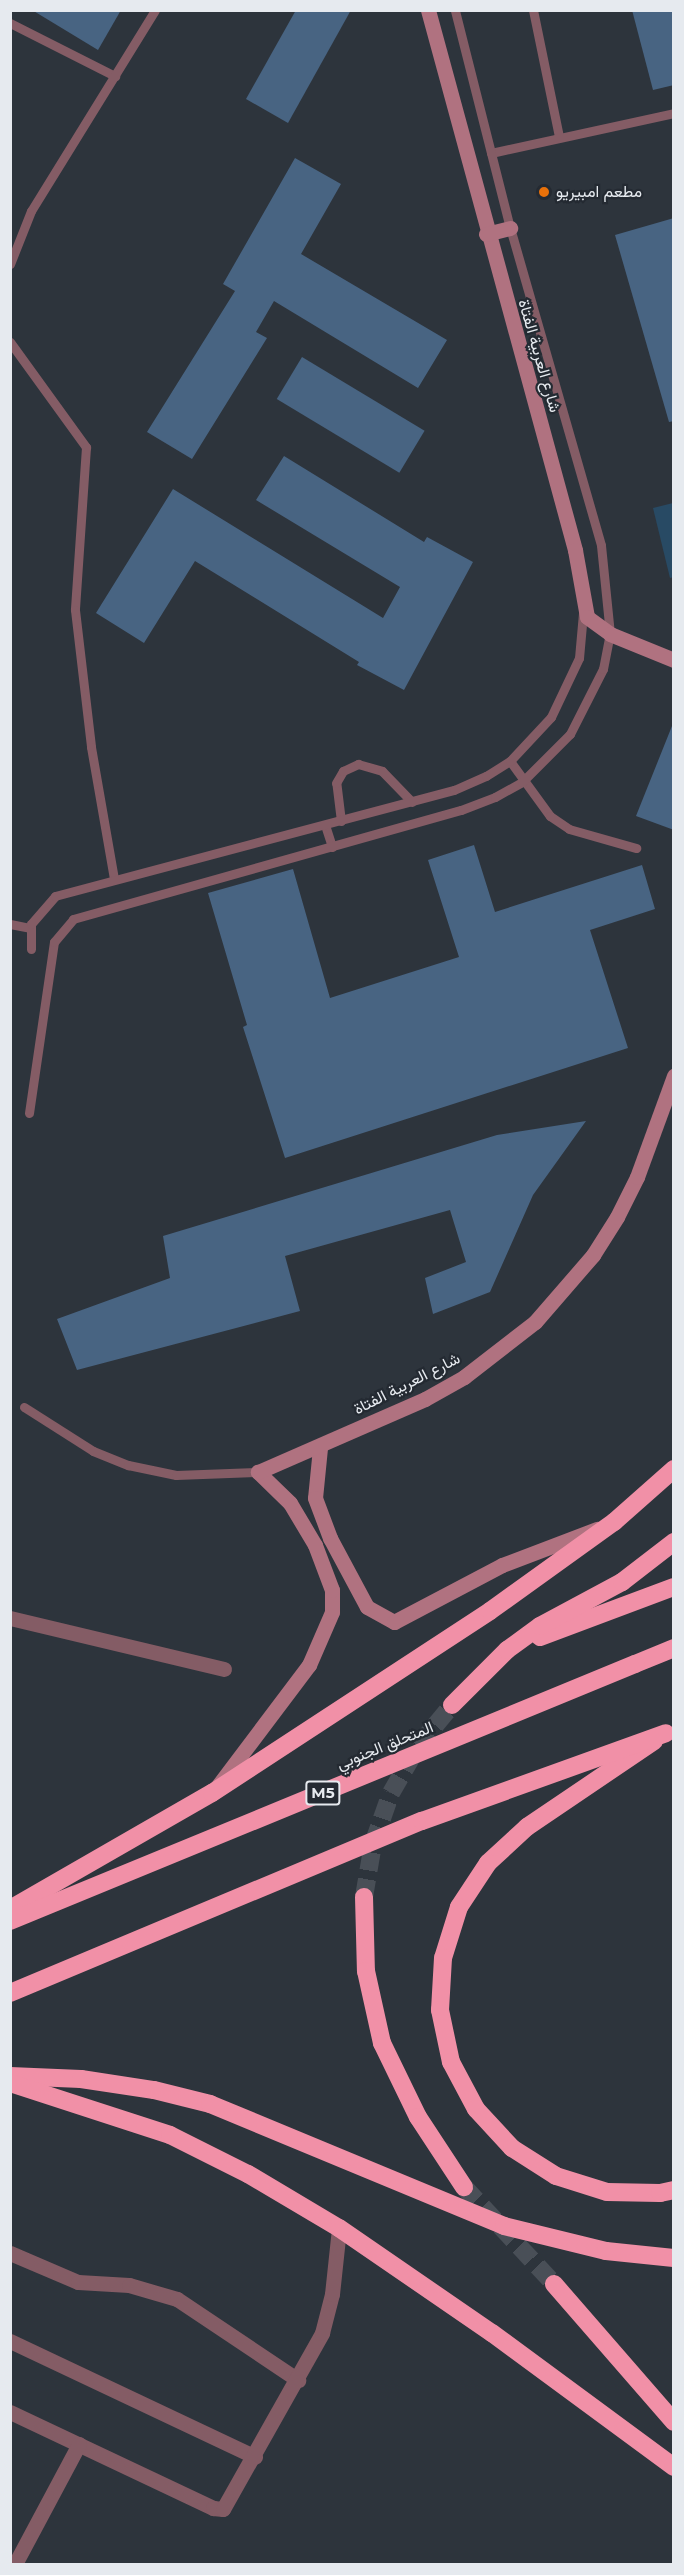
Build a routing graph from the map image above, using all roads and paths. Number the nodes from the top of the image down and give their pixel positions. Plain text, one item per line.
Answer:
1 (155, 10) edge
2 (428, 10) edge
3 (455, 10) edge
4 (533, 10) edge
5 (10, 23) edge
6 (115, 76) junction
7 (674, 113) edge
8 (559, 136) junction
9 (491, 153) junction
10 (510, 228) junction
11 (486, 234) junction
12 (10, 264) edge
13 (10, 342) edge
14 (584, 608) junction
15 (610, 634) junction
16 (674, 660) edge
17 (510, 761) junction
18 (522, 782) junction
19 (412, 802) junction
20 (341, 821) junction
21 (325, 825) junction
22 (332, 847) junction
23 (636, 849) dead end
24 (114, 879) junction
25 (10, 924) edge
26 (30, 928) junction
27 (31, 949) dead end
28 (674, 1076) edge
29 (29, 1113) dead end
30 (24, 1407) dead end
31 (320, 1448) junction
32 (674, 1469) edge
33 (258, 1472) junction
34 (614, 1522) junction
35 (330, 1538) junction
36 (674, 1542) edge
37 (315, 1545) junction
38 (674, 1587) edge
39 (10, 1618) edge
40 (674, 1648) edge
41 (507, 1650) junction
42 (224, 1669) dead end
43 (452, 1705) tunnel mouth
44 (670, 1732) edge
45 (212, 1793) junction
46 (364, 1898) tunnel mouth
47 (10, 1909) edge
48 (10, 1921) edge
49 (10, 1993) edge
50 (10, 2076) edge
51 (10, 2083) edge
52 (464, 2187) tunnel mouth
53 (674, 2190) edge
54 (339, 2228) junction
55 (10, 2253) edge
56 (674, 2258) edge
57 (554, 2284) tunnel mouth
58 (10, 2341) edge
59 (298, 2380) junction
60 (12, 2416) edge
61 (674, 2422) edge
62 (79, 2444) junction
63 (255, 2457) junction
64 (674, 2467) edge
65 (15, 2565) edge

1 - 6 lane
2 - 11 street, شارع العربية الفتاة
3 - 9 lane
4 - 8 lane
5 - 6 lane
6 - 12 lane
7 - 8 lane
8 - 9 lane
9 - 10 lane
10 - 11 street
10 - 15 lane
11 - 14 street, شارع العربية الفتاة
13 - 24 lane
14 - 15 street
14 - 17 lane
15 - 16 street
15 - 18 lane
17 - 18 lane
17 - 19 lane
18 - 22 lane
18 - 23 lane
19 - 20 lane
19 - 20 lane
20 - 21 lane
21 - 22 lane
21 - 24 lane
22 - 29 lane
24 - 26 lane
25 - 26 lane
26 - 27 lane
28 - 31 street, شارع العربية الفتاة
30 - 33 lane
31 - 33 street, شارع العربية الفتاة
31 - 35 street
32 - 34 highway
33 - 37 street
34 - 35 street
34 - 45 highway
35 - 37 street
36 - 41 highway
37 - 45 street
38 - 41 highway
39 - 42 street
40 - 48 highway, المتحلق الجنوبي / M5, bridge
41 - 43 highway
44 - 49 highway, bridge
44 - 53 highway
45 - 47 highway
46 - 52 highway
50 - 56 highway
51 - 54 highway
54 - 59 street
54 - 64 highway
55 - 59 street
57 - 61 highway
58 - 63 street
59 - 63 street
60 - 62 street
62 - 63 street
62 - 65 street

